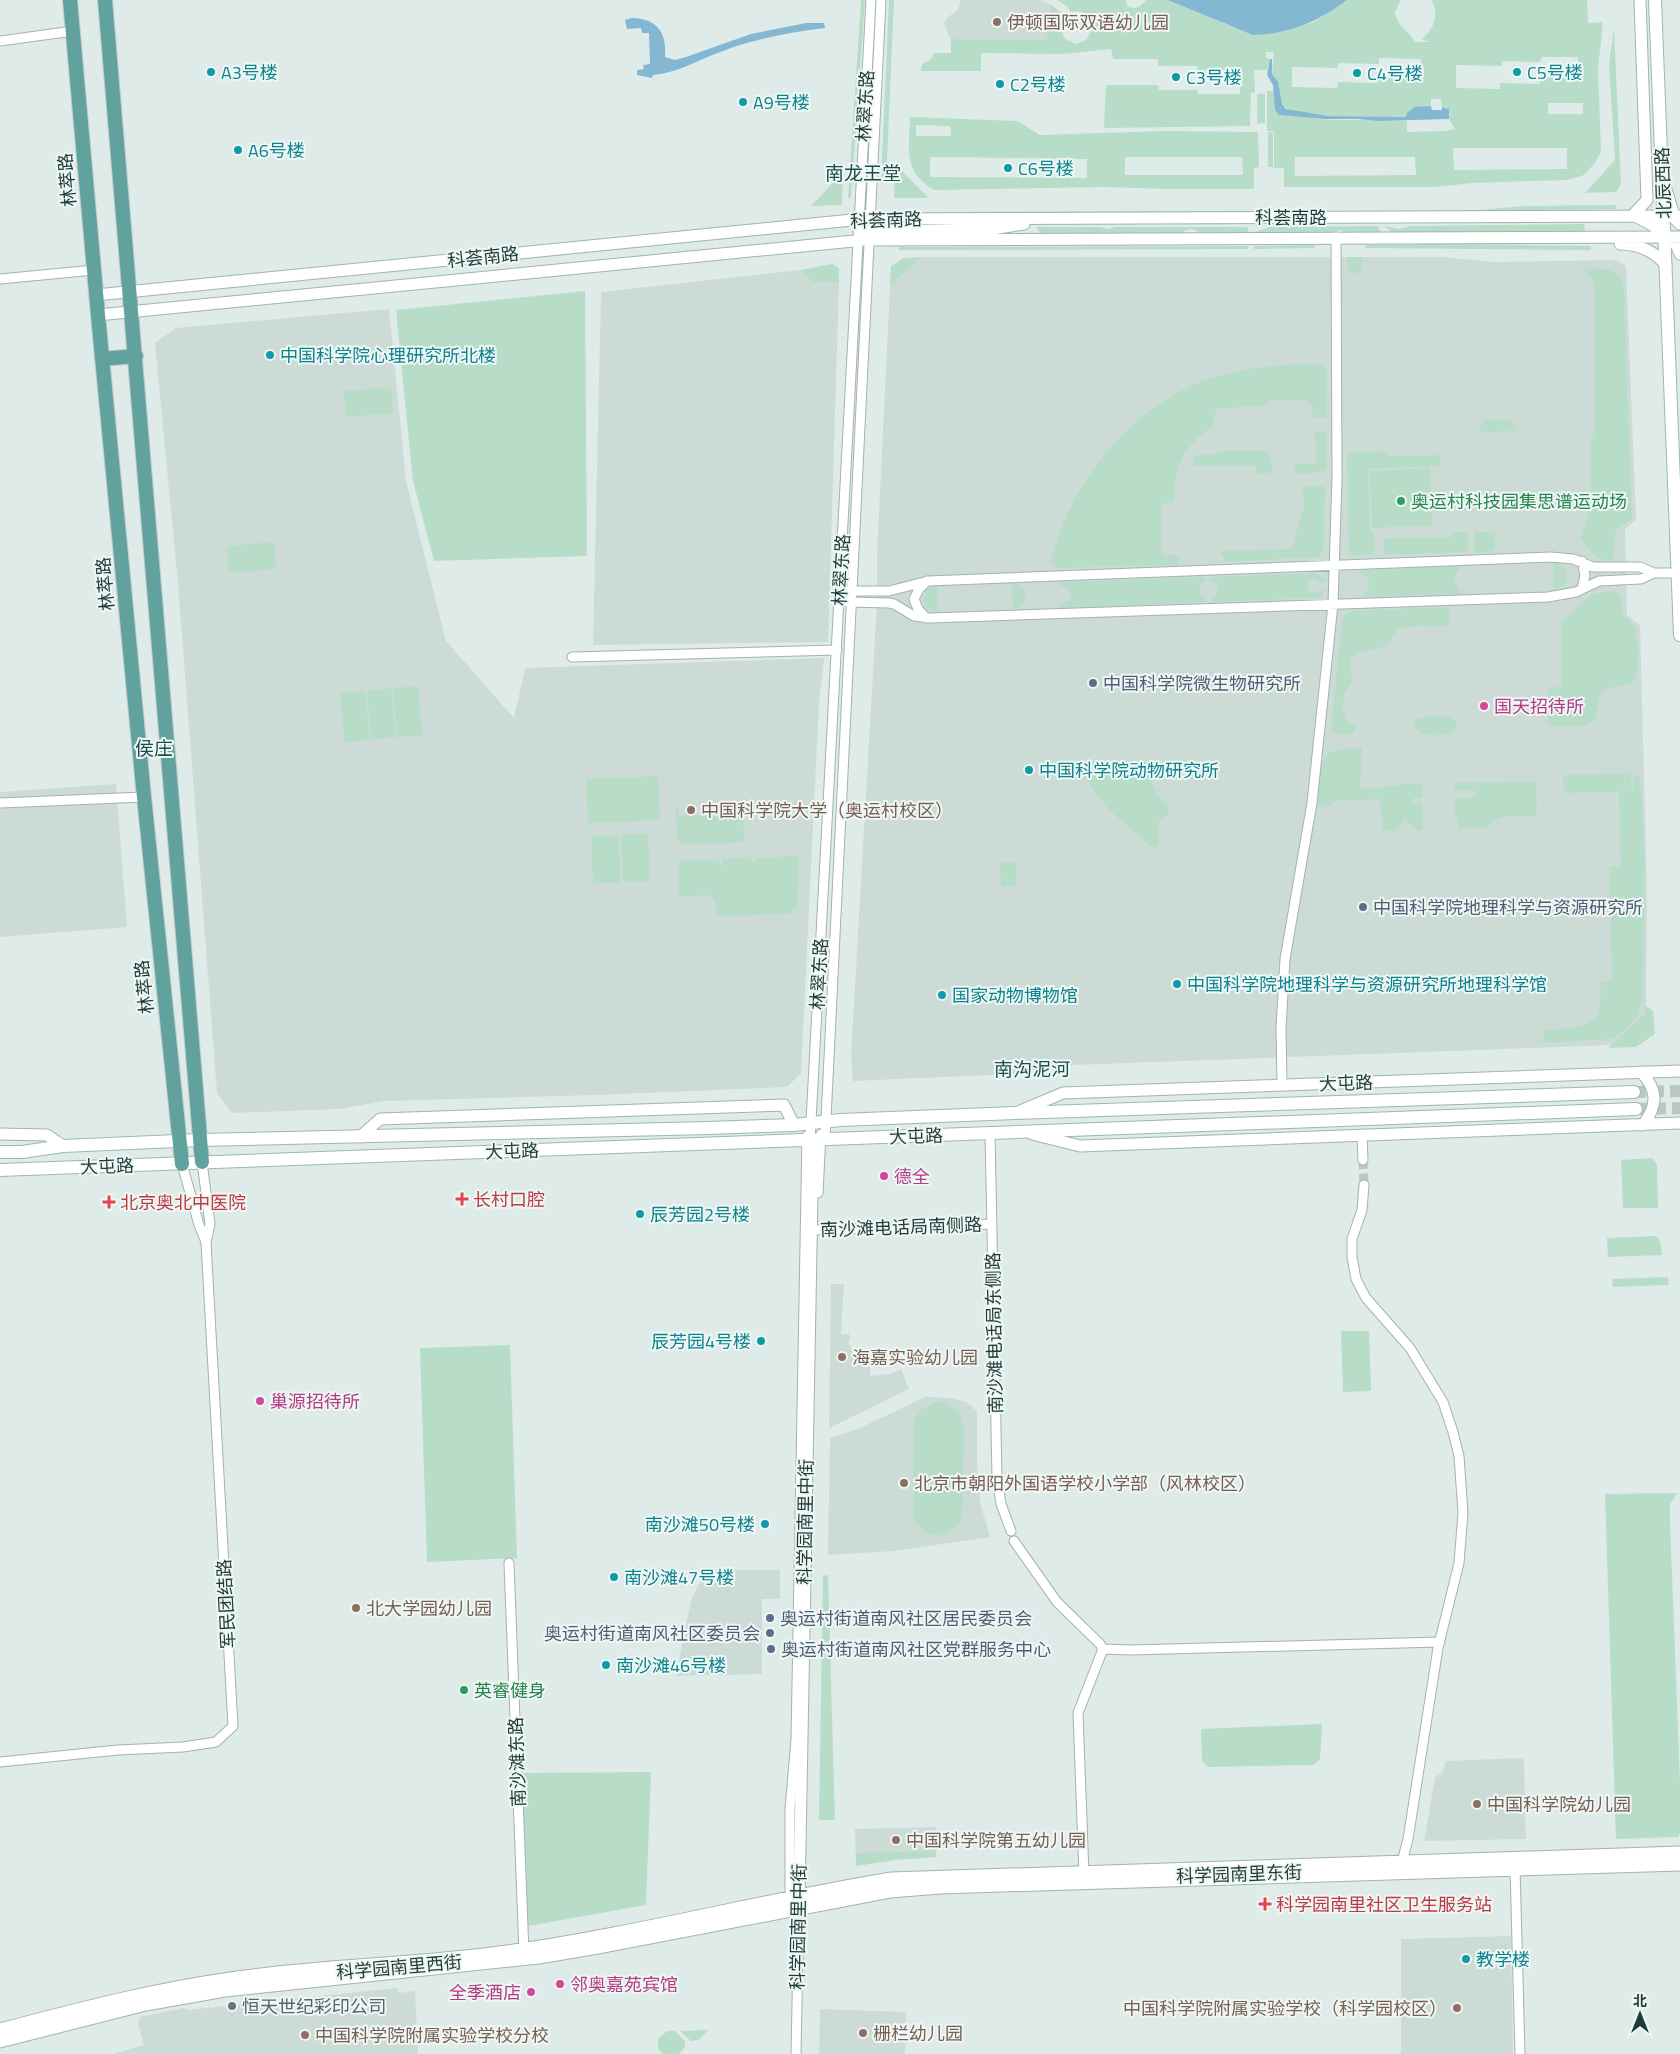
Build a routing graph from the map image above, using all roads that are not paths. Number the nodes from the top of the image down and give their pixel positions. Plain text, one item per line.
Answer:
1 (70, 0) edge
2 (105, 0) edge
3 (871, 0) edge
4 (881, 0) edge
5 (1640, 0) edge
6 (1655, 0) edge
7 (73, 31) junction
8 (0, 41) edge
9 (1663, 175) junction
10 (1589, 216) junction
11 (1634, 216) junction
12 (1665, 216) junction
13 (1680, 216) edge
14 (1045, 218) junction
15 (864, 219) junction
16 (1680, 224) edge
17 (862, 237) junction
18 (1336, 237) junction
19 (1484, 237) junction
20 (1589, 237) junction
21 (1665, 237) junction
22 (1680, 237) edge
23 (1680, 254) edge
24 (1666, 265) junction
25 (94, 270) junction
26 (0, 279) edge
27 (131, 293) junction
28 (96, 295) junction
29 (132, 313) junction
30 (98, 316) junction
31 (136, 356) junction
32 (102, 359) junction
33 (1582, 561) junction
34 (1335, 566) junction
35 (1654, 572) junction
36 (1679, 576) edge
37 (928, 581) junction
38 (1582, 589) junction
39 (840, 590) junction
40 (851, 592) junction
41 (839, 602) junction
42 (851, 602) junction
43 (1333, 604) junction
44 (1680, 605) edge
45 (926, 618) junction
46 (1680, 635) edge
47 (837, 650) junction
48 (572, 657) dead end
49 (144, 797) junction
50 (0, 804) edge
51 (1680, 1071) edge
52 (1641, 1072) junction
53 (1282, 1085) junction
54 (1634, 1092) tunnel mouth
55 (196, 1103) junction
56 (175, 1104) junction
57 (1636, 1109) tunnel mouth
58 (1015, 1113) junction
59 (812, 1123) junction
60 (1680, 1123) edge
61 (1643, 1124) junction
62 (1023, 1132) junction
63 (990, 1133) junction
64 (0, 1134) edge
65 (1362, 1134) junction
66 (360, 1137) junction
67 (199, 1140) junction
68 (815, 1140) junction
69 (179, 1142) junction
70 (64, 1146) junction
71 (0, 1152) edge
72 (1363, 1160) tunnel mouth
73 (202, 1162) junction
74 (182, 1164) junction
75 (0, 1170) edge
76 (1364, 1186) tunnel mouth
77 (992, 1224) junction
78 (814, 1230) junction
79 (206, 1243) junction
80 (1011, 1531) dead end
81 (1014, 1541) dead end
82 (509, 1563) dead end
83 (1440, 1642) junction
84 (1103, 1649) junction
85 (0, 1762) edge
86 (1680, 1851) edge
87 (1680, 1858) edge
88 (1515, 1864) junction
89 (1680, 1866) edge
90 (1401, 1868) junction
91 (1084, 1878) junction
92 (797, 1902) junction
93 (524, 1954) junction
94 (0, 2028) edge
95 (0, 2036) edge
96 (0, 2044) edge
97 (796, 2054) edge
98 (1520, 2054) edge

1 - 7 main road, 林萃路
2 - 27 main road
3 - 15 street, 林翠东路
4 - 15 street, 林翠东路
5 - 11 street
6 - 9 main road, 北辰西路
7 - 8 street
7 - 25 main road, 林萃路
9 - 12 main road, 北辰西路
9 - 16 street
10 - 11 street, 科荟南路
10 - 14 street, 科荟南路
10 - 20 street
11 - 12 street, 科荟南路
11 - 23 street
12 - 13 street, 科荟南路
12 - 21 main road, 北辰西路
14 - 15 street, 科荟南路
14 - 17 street
15 - 17 street, 林翠东路
15 - 27 street, 科荟南路
17 - 18 street, 科荟南路
17 - 29 street, 科荟南路
17 - 39 street, 林翠东路
17 - 40 street, 林翠东路
18 - 19 street, 科荟南路
18 - 34 street
19 - 20 street, 科荟南路
19 - 24 street
20 - 21 street, 科荟南路
21 - 22 street, 科荟南路
21 - 24 main road, 北辰西路
24 - 36 main road, 北辰西路
25 - 26 street
25 - 28 main road, 林萃路
27 - 28 street, 科荟南路
27 - 29 main road
28 - 30 main road, 林萃路
29 - 30 street, 科荟南路
29 - 31 main road
30 - 32 main road, 林萃路
31 - 32 main road
31 - 55 main road
32 - 49 main road, 林萃路
33 - 34 street
33 - 35 street
33 - 38 street
34 - 37 street
34 - 43 street
35 - 36 street
35 - 38 street
36 - 44 main road, 北辰西路
37 - 40 street
37 - 45 street
38 - 43 street
39 - 40 street
39 - 41 street, 林翠东路
40 - 42 street, 林翠东路
41 - 42 street
41 - 47 street, 林翠东路
42 - 45 street
42 - 59 street, 林翠东路
43 - 45 street
43 - 53 street
44 - 46 main road, 北辰西路
47 - 48 street
47 - 59 street, 林翠东路
49 - 50 street
49 - 56 main road, 林萃路
51 - 52 street, 大屯路
52 - 53 street, 大屯路
52 - 61 street
53 - 58 street, 大屯路
54 - 58 main road, 大屯路
55 - 56 main road
55 - 67 main road
56 - 69 main road, 林萃路
57 - 62 main road, 大屯路
58 - 59 main road, 大屯路
59 - 66 main road, 大屯路
59 - 66 street
59 - 68 main road
60 - 61 street, 大屯路
61 - 65 street, 大屯路
62 - 63 main road, 大屯路
62 - 65 street, 大屯路
63 - 68 main road, 大屯路
63 - 77 street, 南沙滩电话局东侧路
64 - 70 street
65 - 72 street
66 - 67 main road, 大屯路
67 - 69 main road, 大屯路
67 - 73 main road
68 - 73 main road, 大屯路
68 - 78 street, 科学园南里中街
68 - 92 street
69 - 70 main road, 大屯路
69 - 74 main road, 林萃路
70 - 71 main road, 大屯路
73 - 74 main road, 大屯路
73 - 79 street, 军民团结路
74 - 75 main road, 大屯路
74 - 79 street, 军民团结路
76 - 83 street
77 - 78 street, 南沙滩电话局南侧路
77 - 80 street, 南沙滩电话局东侧路
78 - 92 street, 科学园南里中街
79 - 85 street, 军民团结路
81 - 84 street
82 - 93 street, 南沙滩东路
83 - 84 street
83 - 90 street
84 - 91 street
86 - 88 street
87 - 88 street, 科学园南里东街
88 - 89 street
88 - 90 street, 科学园南里东街
88 - 98 street
90 - 91 street, 科学园南里东街
91 - 92 street, 科学园南里东街
92 - 93 street, 科学园南里西街
92 - 97 street, 科学园南里中街
93 - 94 street
93 - 95 street, 科学园南里西街
93 - 96 street

